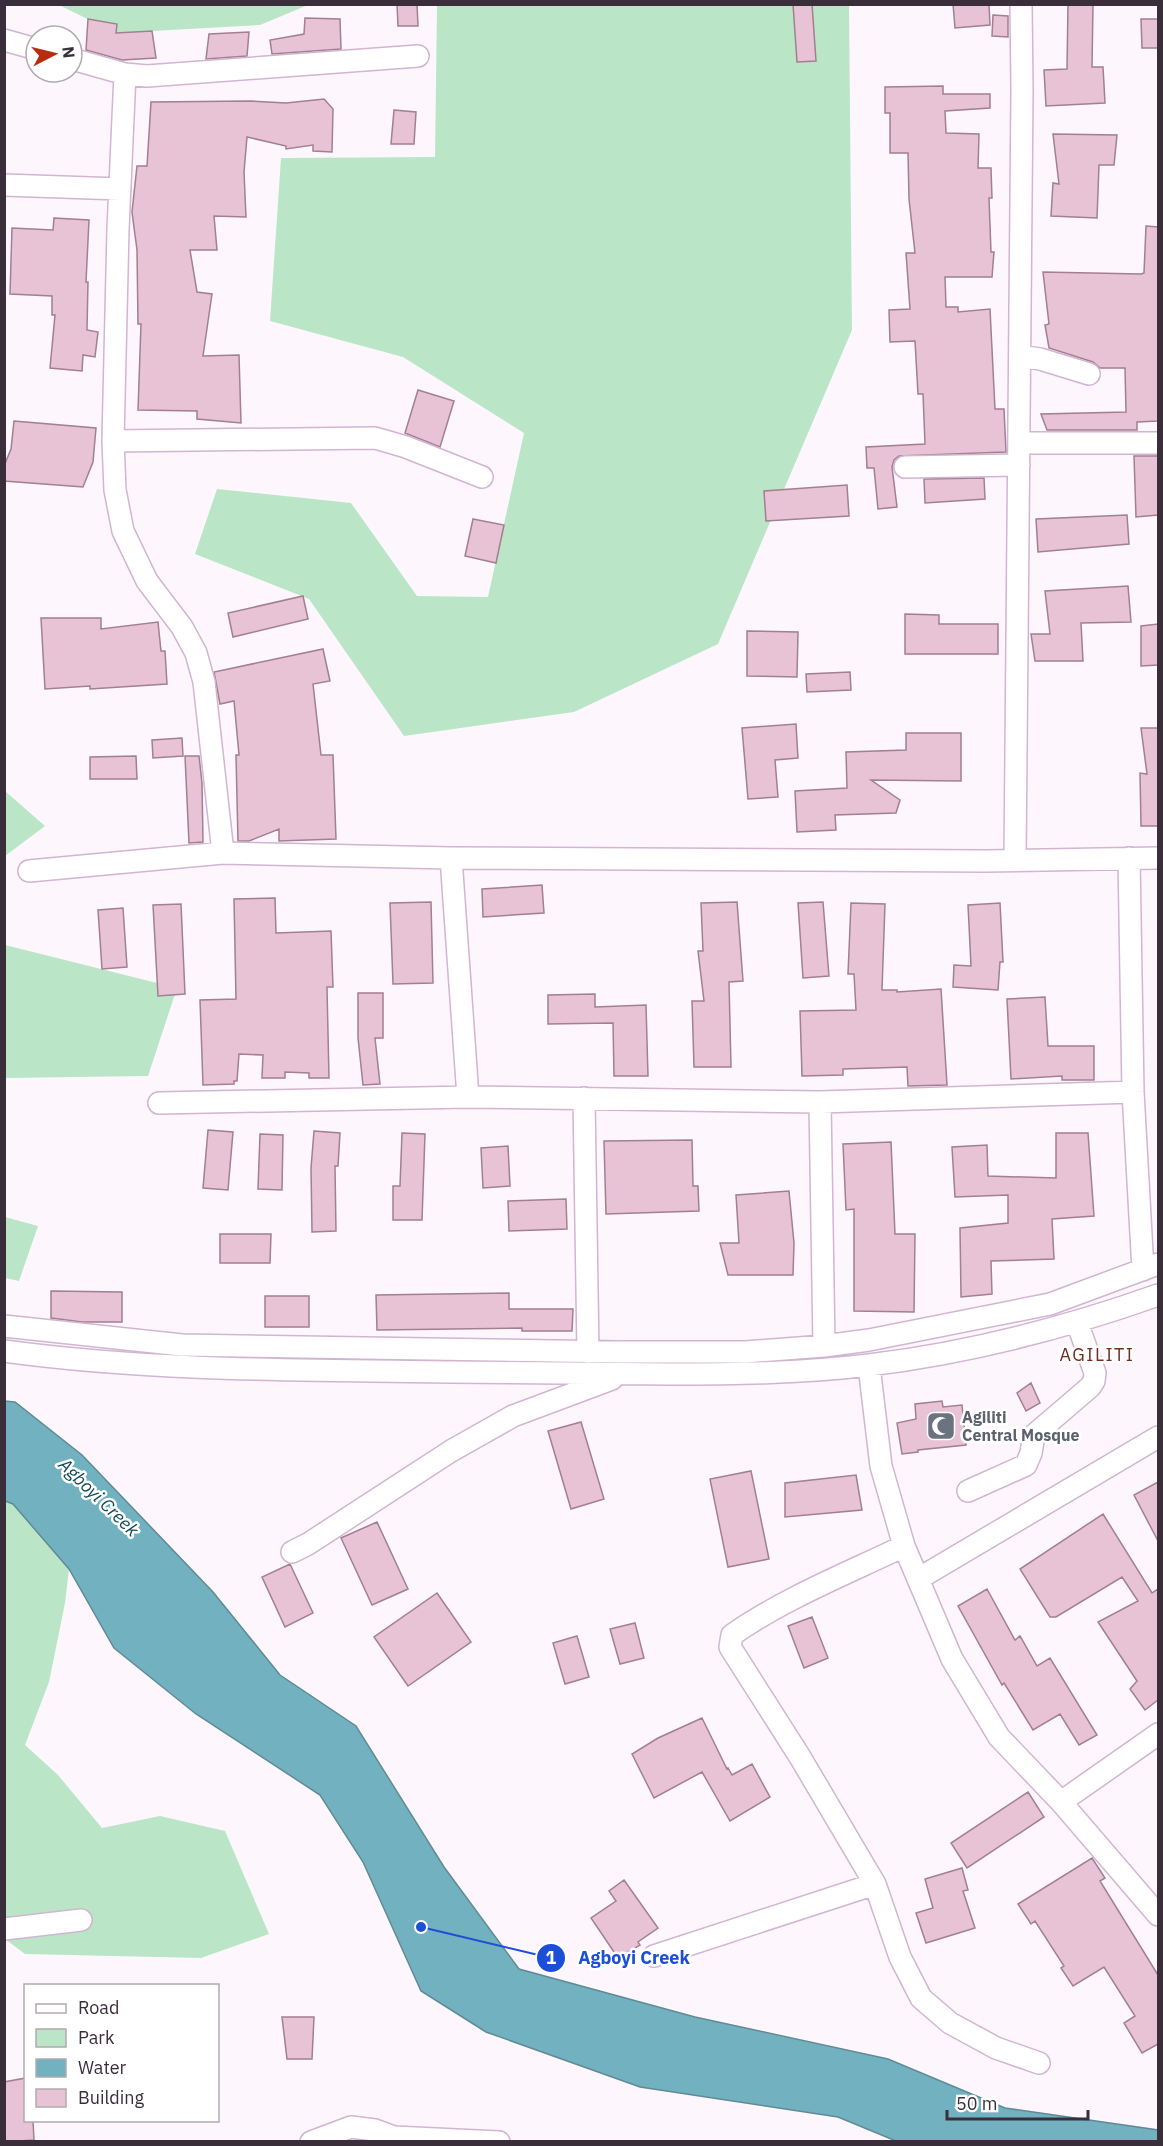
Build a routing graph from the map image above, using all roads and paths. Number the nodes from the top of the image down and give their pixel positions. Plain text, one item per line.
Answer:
1 (1021, 4) edge
2 (4, 40) edge
3 (24, 46) edge
4 (418, 56) dead end
5 (84, 62) edge
6 (125, 74) junction
7 (4, 185) edge
8 (120, 189) junction
9 (1020, 356) junction
10 (1089, 374) dead end
11 (113, 441) junction
12 (1019, 443) junction
13 (1158, 443) edge
14 (1019, 465) junction
15 (905, 467) dead end
16 (482, 477) dead end
17 (223, 853) junction
18 (451, 858) junction
19 (1129, 858) junction
20 (1158, 858) edge
21 (1015, 860) junction
22 (28, 871) dead end
23 (1133, 1092) junction
24 (468, 1097) junction
25 (584, 1098) junction
26 (820, 1102) junction
27 (159, 1103) dead end
28 (1151, 1267) edge
29 (1157, 1297) edge
30 (1077, 1322) junction
31 (4, 1326) edge
32 (824, 1346) junction
33 (4, 1351) edge
34 (588, 1352) junction
35 (869, 1365) junction
36 (627, 1374) junction
37 (1158, 1437) edge
38 (968, 1491) dead end
39 (904, 1546) junction
40 (292, 1552) dead end
41 (918, 1578) junction
42 (1158, 1734) edge
43 (1061, 1802) junction
44 (875, 1884) junction
45 (1158, 1915) edge
46 (81, 1920) dead end
47 (4, 1929) edge
48 (654, 1956) dead end
49 (1039, 2063) dead end
50 (311, 2142) edge
51 (499, 2142) edge

1 - 9 street
2 - 3 street
4 - 6 street
5 - 6 street
6 - 8 street
7 - 8 street
8 - 11 street
9 - 10 street
9 - 12 street
11 - 16 street
11 - 17 street
12 - 13 street
12 - 14 street
14 - 15 street
14 - 21 street
17 - 18 street
17 - 22 street
18 - 21 street
18 - 24 street
19 - 20 street
19 - 21 street
19 - 23 street
23 - 26 street
23 - 28 street
24 - 25 street
24 - 27 street
25 - 26 street
25 - 34 street
26 - 32 street
28 - 32 street
29 - 30 street
30 - 35 street
30 - 38 street
31 - 34 street
32 - 34 street
33 - 36 street
35 - 36 street
35 - 39 street
36 - 40 street
37 - 41 street
39 - 41 street
39 - 44 street
41 - 43 street
42 - 43 street
43 - 45 street
44 - 48 street
44 - 49 street
46 - 47 street
50 - 51 street

